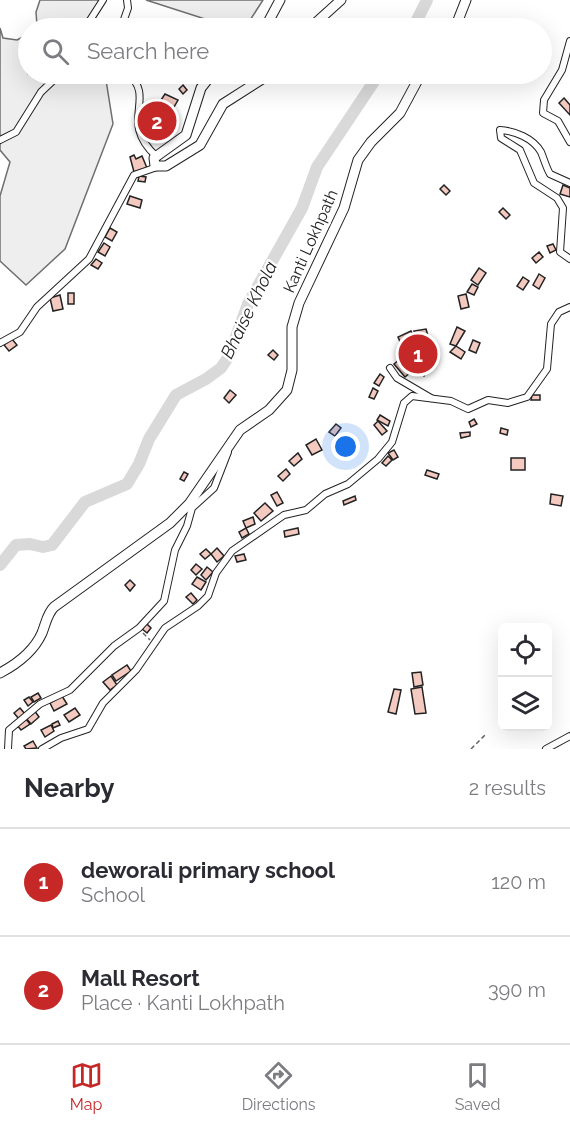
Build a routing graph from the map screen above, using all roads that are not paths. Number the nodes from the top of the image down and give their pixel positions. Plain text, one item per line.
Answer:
1 (103, 0) edge
2 (127, 0) edge
3 (280, 0) edge
4 (341, 0) edge
5 (466, 0) edge
6 (91, 18) edge
7 (125, 18) edge
8 (270, 18) edge
9 (321, 18) edge
10 (459, 18) edge
11 (570, 41) edge
12 (49, 84) edge
13 (139, 84) edge
14 (204, 84) edge
15 (254, 84) edge
16 (416, 84) edge
17 (0, 140) edge
18 (570, 142) edge
19 (156, 156) junction
20 (157, 167) junction
21 (570, 183) edge
22 (570, 259) edge
23 (570, 308) edge
24 (0, 343) edge
25 (390, 368) dead end
26 (434, 400) junction
27 (229, 447) junction
28 (0, 673) edge
29 (570, 736) edge
30 (8, 749) edge
31 (42, 749) edge
32 (546, 749) edge

1 - 6 street
2 - 7 street
3 - 8 main road
4 - 9 main road
5 - 10 main road
11 - 18 street
12 - 17 street
13 - 19 street
14 - 19 main road
15 - 20 main road
16 - 27 main road, Kanti Lokhpath
19 - 20 main road
20 - 24 street
21 - 22 street
23 - 26 street
25 - 26 street
26 - 31 street
27 - 28 main road, Kanti Lokhpath
27 - 30 street
29 - 32 street

